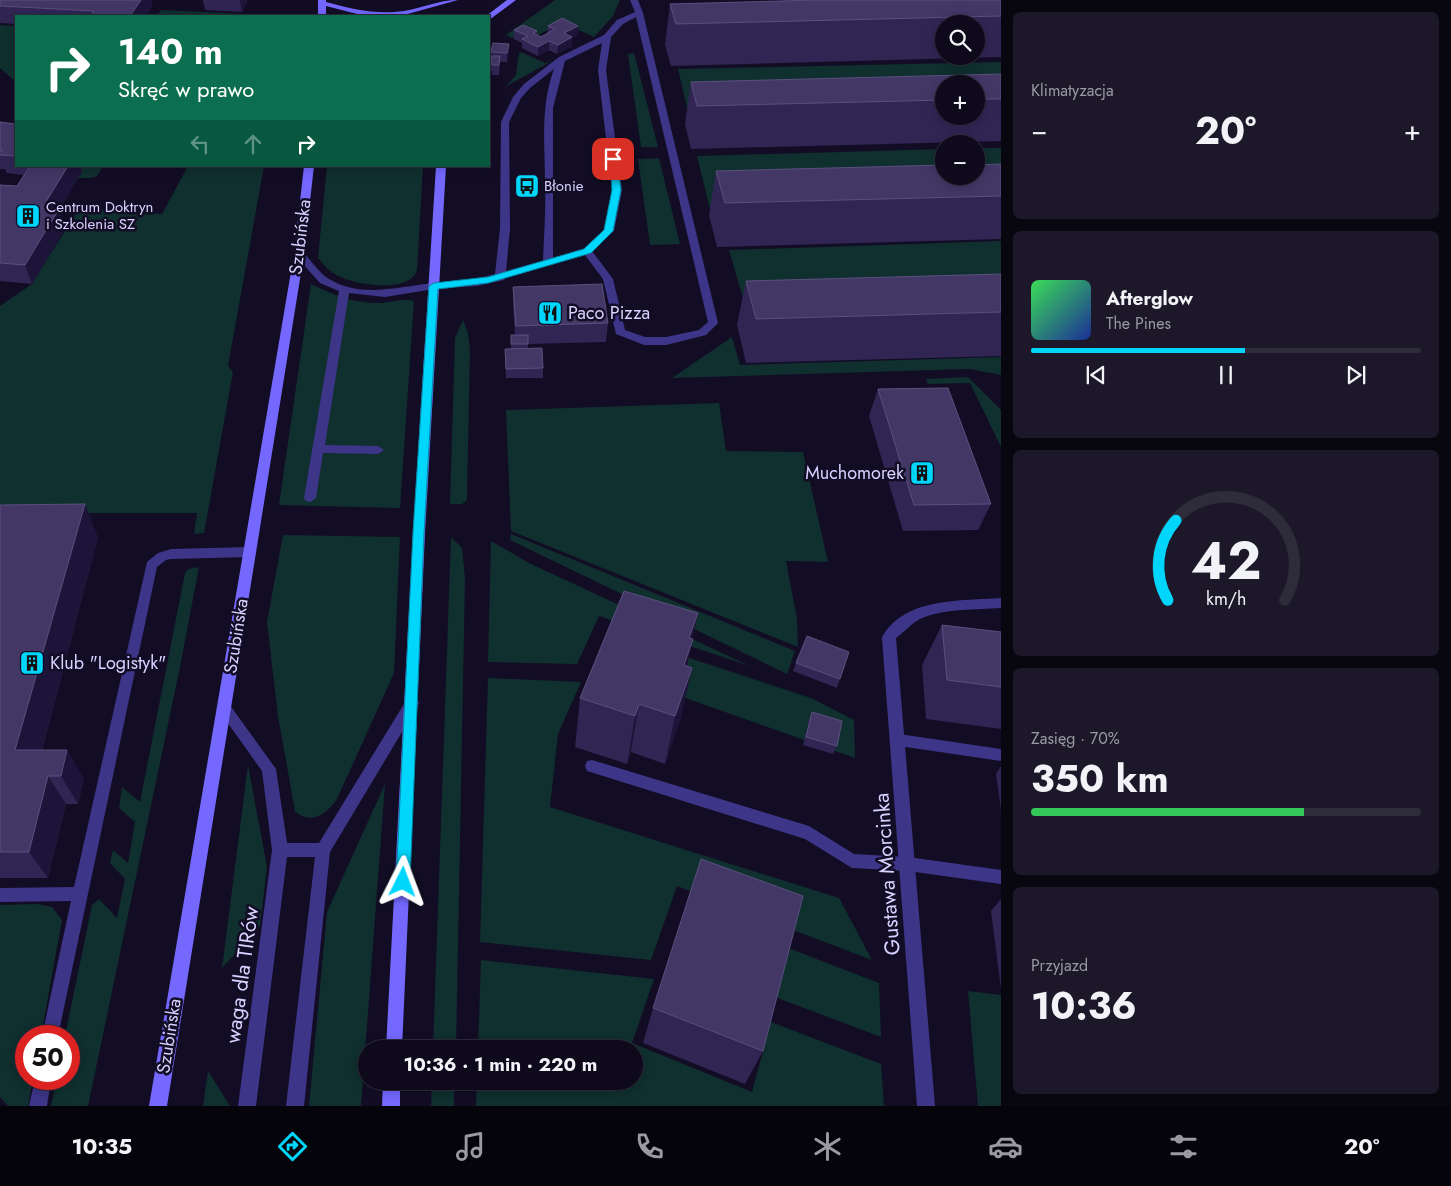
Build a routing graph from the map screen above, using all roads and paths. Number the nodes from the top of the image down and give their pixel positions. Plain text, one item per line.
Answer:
1 (454, 0) edge
2 (512, 0) edge
3 (634, 0) edge
4 (322, 1) edge
5 (440, 2) edge
6 (638, 13) junction
7 (322, 15) edge
8 (441, 15) edge
9 (490, 17) edge
10 (606, 37) junction
11 (562, 59) junction
12 (309, 167) edge
13 (441, 167) edge
14 (588, 251) junction
15 (299, 254) junction
16 (548, 261) junction
17 (500, 278) junction
18 (434, 286) junction
19 (345, 289) junction
20 (318, 449) junction
21 (378, 450) dead end
22 (310, 498) dead end
23 (250, 552) junction
24 (1001, 603) edge
25 (412, 704) junction
26 (224, 708) junction
27 (899, 740) junction
28 (1001, 755) edge
29 (592, 766) dead end
30 (280, 850) junction
31 (323, 850) junction
32 (908, 864) junction
33 (1001, 877) edge
34 (0, 894) edge
35 (79, 894) junction
36 (52, 1025) edge
37 (394, 1040) edge
38 (41, 1090) edge
39 (392, 1090) edge
40 (38, 1106) edge
41 (158, 1106) edge
42 (247, 1106) edge
43 (296, 1106) edge
44 (391, 1106) edge
45 (926, 1106) edge

1 - 5 main road
2 - 9 main road
3 - 6 street
4 - 5 main road
4 - 7 main road
5 - 8 main road
6 - 10 street
6 - 14 street
10 - 11 street
10 - 14 street
11 - 16 street
11 - 17 street
12 - 15 main road, Szubińska
13 - 18 main road
14 - 16 street
15 - 19 street
15 - 23 main road, Szubińska
16 - 17 street
17 - 18 street
18 - 19 street
18 - 25 main road
19 - 20 street
20 - 21 street
20 - 22 street
23 - 26 main road, Szubińska
23 - 35 street
24 - 27 street, Gustawa Morcinka
25 - 31 street
25 - 37 main road
26 - 30 street, waga dla TIRów
26 - 41 main road, Szubińska
27 - 28 street
27 - 32 street, Gustawa Morcinka
29 - 32 street
30 - 31 street
30 - 42 street, waga dla TIRów
31 - 43 street
32 - 33 street
32 - 45 street, Gustawa Morcinka
34 - 35 street
35 - 36 street
38 - 40 street
39 - 44 main road

